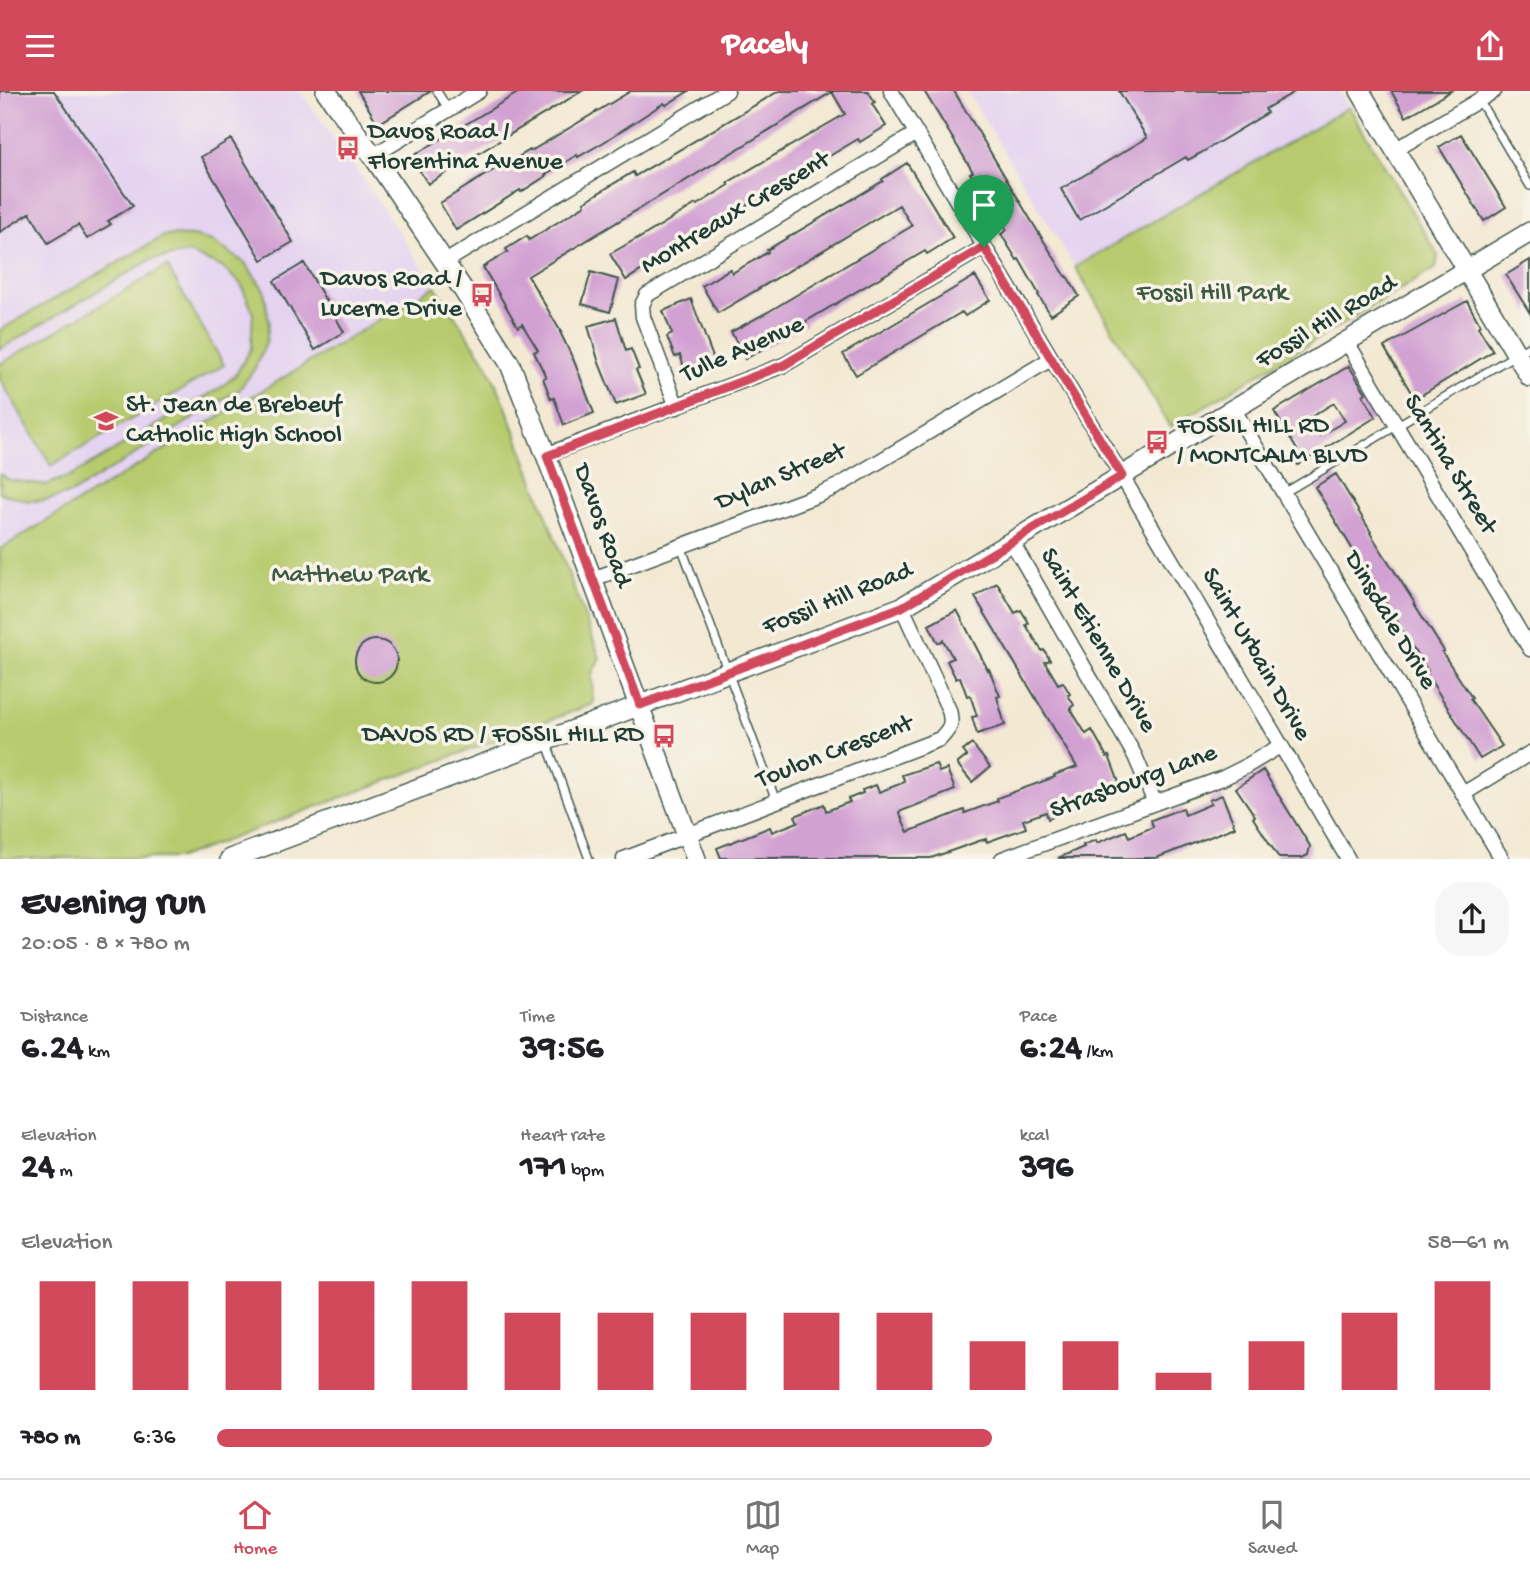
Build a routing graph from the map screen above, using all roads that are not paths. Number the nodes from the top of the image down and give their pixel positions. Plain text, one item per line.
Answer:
1 (326, 91) edge
2 (437, 91) edge
3 (480, 91) edge
4 (891, 91) edge
5 (1360, 91) edge
6 (1494, 91) edge
7 (723, 92) edge
8 (1479, 100) junction
9 (449, 110) junction
10 (917, 133) junction
11 (1395, 150) junction
12 (373, 156) junction
13 (1530, 186) edge
14 (1530, 232) edge
15 (984, 247) junction
16 (444, 262) junction
17 (1466, 270) junction
18 (1347, 342) junction
19 (1523, 350) edge
20 (1051, 359) junction
21 (1530, 377) edge
22 (677, 407) junction
23 (1234, 410) junction
24 (1397, 426) junction
25 (547, 456) junction
26 (1122, 476) junction
27 (1284, 493) junction
28 (1012, 542) junction
29 (680, 545) junction
30 (593, 579) junction
31 (902, 607) junction
32 (1530, 649) edge
33 (728, 672) junction
34 (640, 705) junction
35 (545, 740) junction
36 (1280, 745) junction
37 (1530, 753) edge
38 (1463, 794) junction
39 (776, 802) junction
40 (1155, 803) junction
41 (687, 834) junction
42 (230, 859) edge
43 (589, 859) edge
44 (624, 859) edge
45 (696, 859) edge
46 (1002, 859) edge
47 (1348, 859) edge
48 (1502, 859) edge

1 - 12 street, Davos Road
2 - 9 lane
3 - 9 street
4 - 10 street, Saint Urbain Drive
5 - 11 street
6 - 8 street
7 - 16 street
8 - 11 street
8 - 13 lane
9 - 12 street
10 - 15 street, Saint Urbain Drive
10 - 22 street, Montreaux Crescent
11 - 17 street
12 - 16 street, Davos Road
14 - 17 street, Fossil Hill Road
15 - 20 street, Saint Urbain Drive
15 - 22 street, Tulle Avenue
16 - 25 street, Davos Road
17 - 18 street, Fossil Hill Road
17 - 19 street
18 - 23 street, Fossil Hill Road
18 - 24 street, Santina Street
19 - 21 street
19 - 24 lane
20 - 26 street, Saint Urbain Drive
20 - 29 street, Dylan Street
22 - 25 street, Tulle Avenue
23 - 26 street, Fossil Hill Road
23 - 27 street, Dinsdale Drive
24 - 27 lane
24 - 32 street, Santina Street
25 - 30 street, Davos Road
26 - 28 street, Fossil Hill Road
26 - 36 street, Saint Urbain Drive
27 - 38 street, Dinsdale Drive
28 - 31 street, Fossil Hill Road
28 - 40 street, Saint Etienne Drive
29 - 30 street, Dylan Street
29 - 33 lane
30 - 34 street, Davos Road
31 - 33 street, Fossil Hill Road
31 - 39 street, Toulon Crescent
33 - 34 street, Fossil Hill Road
33 - 39 lane
34 - 35 street, Fossil Hill Road
34 - 41 street, Davos Road
35 - 42 street, Fossil Hill Road
35 - 43 lane
36 - 40 street, Strasbourg Lane
36 - 47 street, Saint Urbain Drive
37 - 38 street
38 - 48 street, Dinsdale Drive
39 - 41 street, Toulon Crescent
40 - 46 street, Strasbourg Lane
41 - 44 street, Toulon Crescent
41 - 45 street, Davos Road

